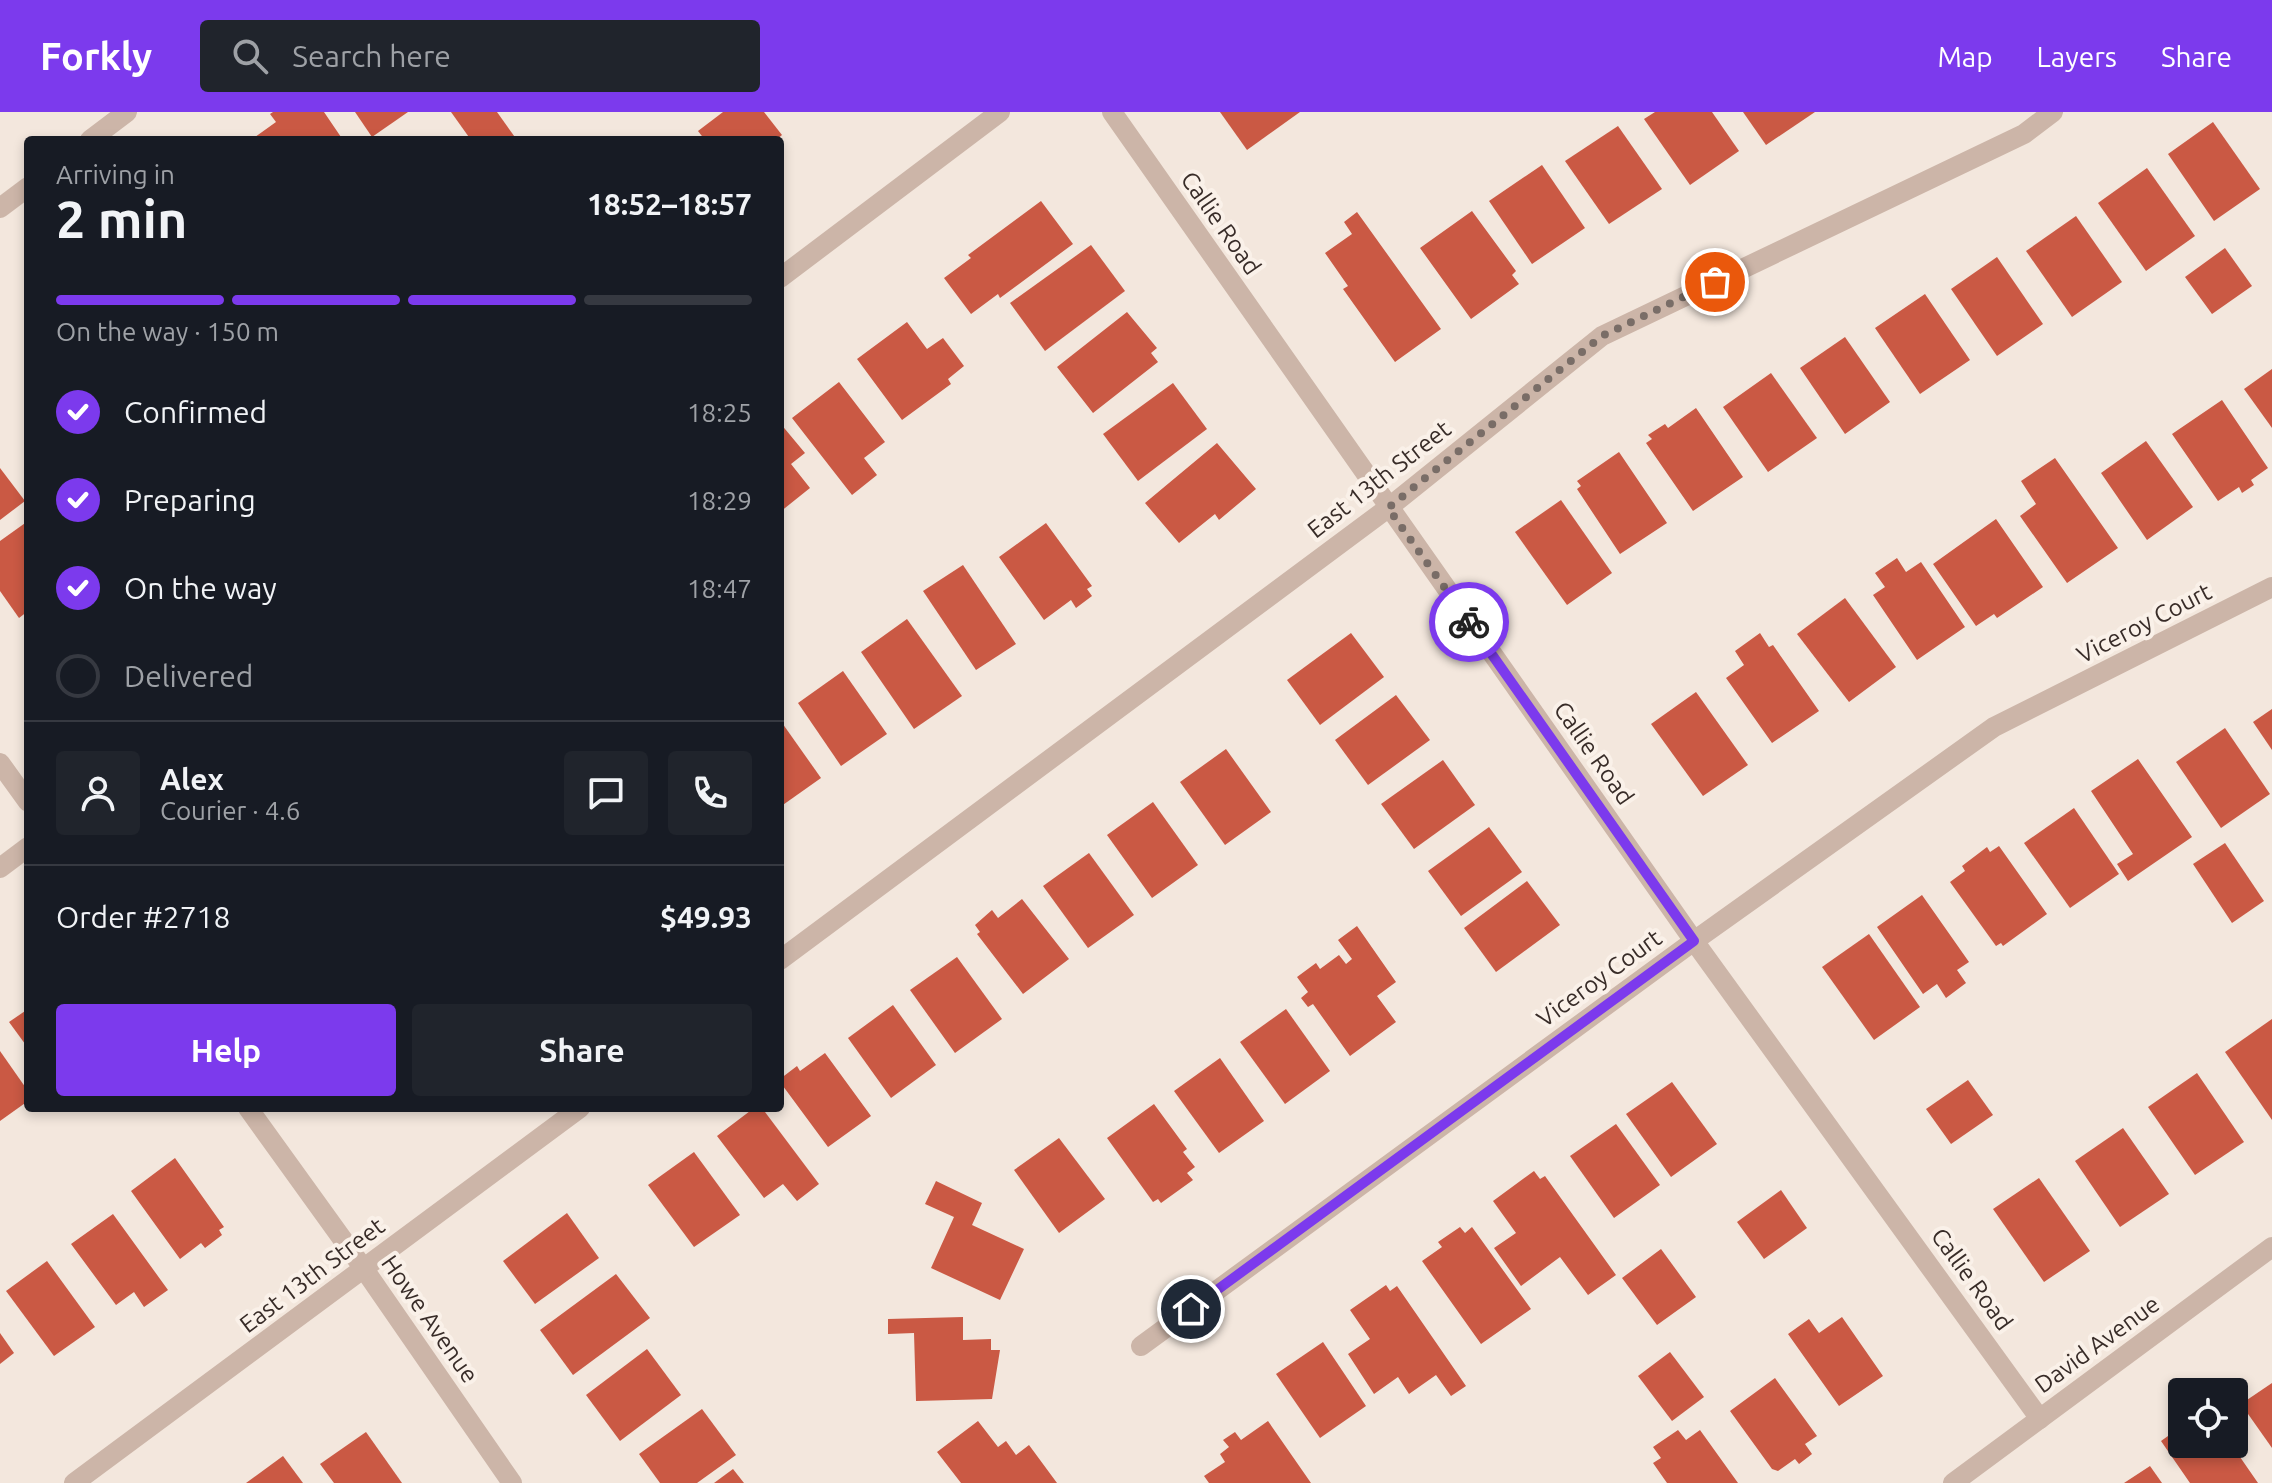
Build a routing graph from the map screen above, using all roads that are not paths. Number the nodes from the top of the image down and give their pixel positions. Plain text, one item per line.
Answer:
1 (127, 112) edge
2 (1000, 112) edge
3 (1112, 112) edge
4 (2053, 112) edge
5 (95, 136) edge
6 (24, 190) edge
7 (0, 208) edge
8 (784, 275) edge
9 (1388, 508) junction
10 (2272, 587) edge
11 (0, 763) edge
12 (24, 796) edge
13 (24, 850) edge
14 (0, 868) edge
15 (1694, 941) junction
16 (784, 957) edge
17 (251, 1112) edge
18 (575, 1112) edge
19 (2272, 1247) edge
20 (364, 1269) junction
21 (1141, 1346) dead end
22 (2040, 1419) junction
23 (74, 1483) edge
24 (512, 1483) edge
25 (1953, 1483) edge

1 - 5 street
2 - 8 street
3 - 9 street, Callie Road
4 - 9 street, East 13th Street
6 - 7 street
9 - 15 street, Callie Road
9 - 16 street, East 13th Street
10 - 15 street, Viceroy Court
11 - 12 street
13 - 14 street
15 - 21 street, Viceroy Court
15 - 22 street, Callie Road
17 - 20 street, Howe Avenue
18 - 20 street, East 13th Street
19 - 22 street, David Avenue
20 - 23 street, East 13th Street
20 - 24 street, Howe Avenue
22 - 25 street, David Avenue

